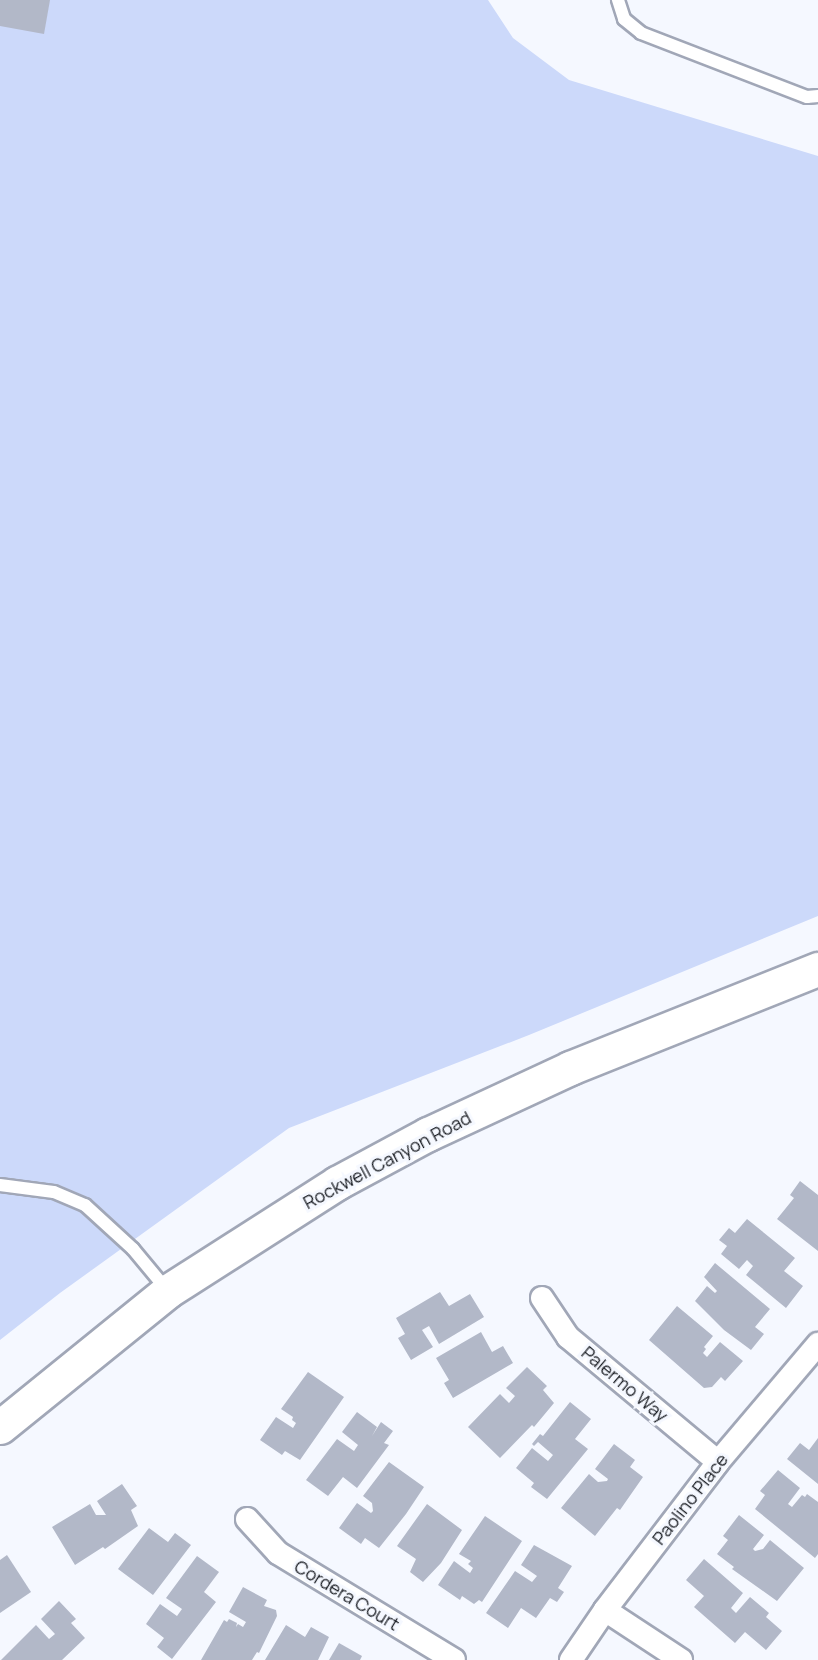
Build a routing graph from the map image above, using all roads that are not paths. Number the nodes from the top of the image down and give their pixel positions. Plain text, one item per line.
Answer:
1 (618, 0) edge
2 (818, 96) edge
3 (818, 969) edge
4 (0, 1185) edge
5 (168, 1291) junction
6 (542, 1298) dead end
7 (818, 1344) edge
8 (0, 1427) edge
9 (718, 1462) junction
10 (247, 1519) dead end
11 (605, 1610) junction
12 (454, 1660) edge
13 (571, 1660) edge
14 (681, 1660) edge

1 - 2 lane
3 - 5 street, Rockwell Canyon Road
4 - 5 lane
5 - 8 street, Rockwell Canyon Road
6 - 9 street, Palermo Way
7 - 9 street, Paolino Place
9 - 11 street, Paolino Place
10 - 12 street, Cordera Court
11 - 13 street, Paolino Place
11 - 14 street

